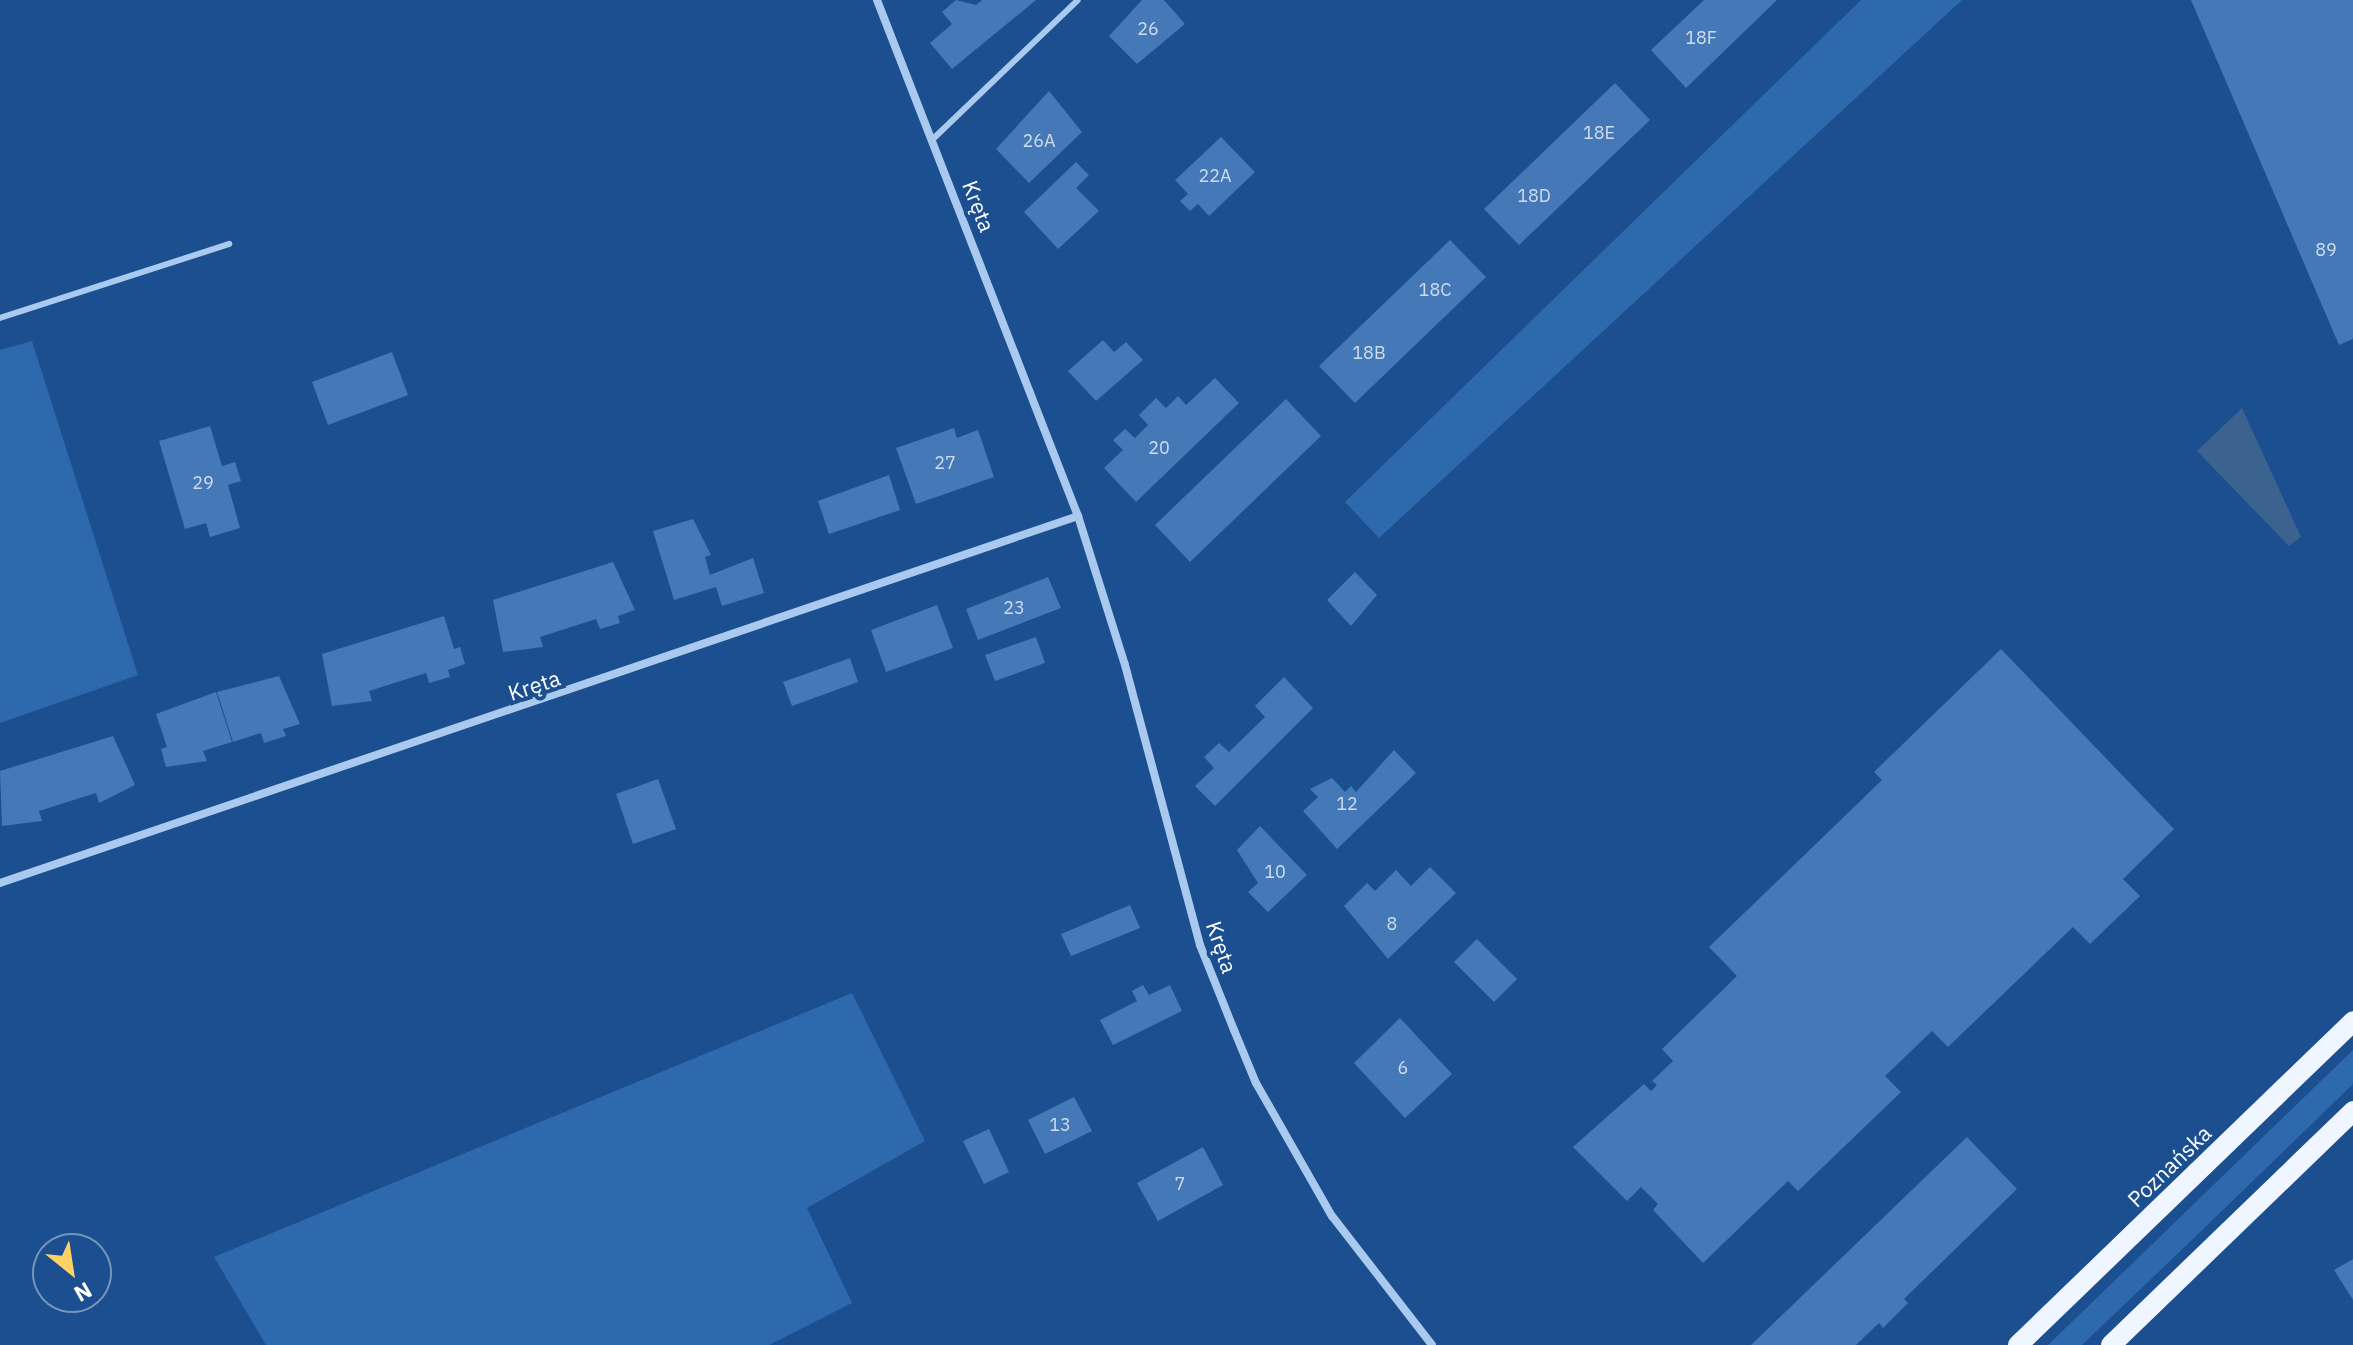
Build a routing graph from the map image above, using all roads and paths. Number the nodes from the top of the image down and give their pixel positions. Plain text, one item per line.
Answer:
1 (877, 0) edge
2 (1078, 0) edge
3 (934, 138) junction
4 (229, 244) dead end
5 (0, 318) edge
6 (1078, 516) junction
7 (0, 883) edge
8 (2353, 1021) edge
9 (2353, 1111) edge
10 (1432, 1345) edge
11 (2018, 1345) edge
12 (2111, 1345) edge

1 - 3 street, Kręta
2 - 3 lane
3 - 6 street, Kręta
4 - 5 lane
6 - 7 street, Kręta
6 - 10 street, Kręta
8 - 11 main road, Poznańska
9 - 12 main road

